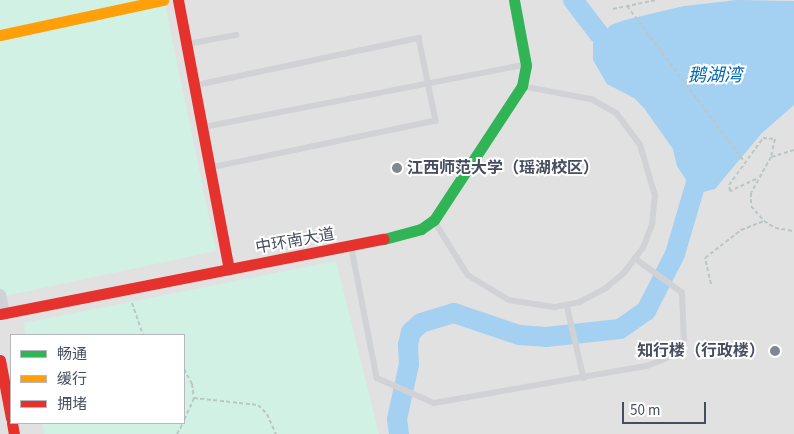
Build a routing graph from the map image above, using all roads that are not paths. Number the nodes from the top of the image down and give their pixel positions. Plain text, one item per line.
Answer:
1 (163, 0) edge
2 (178, 0) edge
3 (514, 0) edge
4 (0, 35) edge
5 (236, 35) dead end
6 (186, 44) junction
7 (526, 65) junction
8 (429, 84) junction
9 (194, 85) junction
10 (522, 86) junction
11 (202, 128) junction
12 (210, 168) junction
13 (434, 220) junction
14 (351, 248) junction
15 (635, 259) junction
16 (229, 269) junction
17 (0, 294) edge
18 (567, 305) junction
19 (1, 317) edge
20 (0, 360) edge
21 (584, 378) junction
22 (10, 413) edge

1 - 4 street
2 - 6 street
3 - 7 street
5 - 6 lane
6 - 9 street
7 - 8 lane
7 - 10 street
8 - 9 lane
8 - 11 lane
8 - 12 lane
9 - 11 street
10 - 13 street, 中环南大道
10 - 15 lane
11 - 12 street
12 - 16 street
13 - 14 street, 中环南大道
13 - 18 lane
14 - 16 street, 中环南大道
14 - 21 lane
15 - 18 lane
15 - 21 lane
16 - 19 street, 中环南大道
17 - 19 street
18 - 21 lane
20 - 22 street

